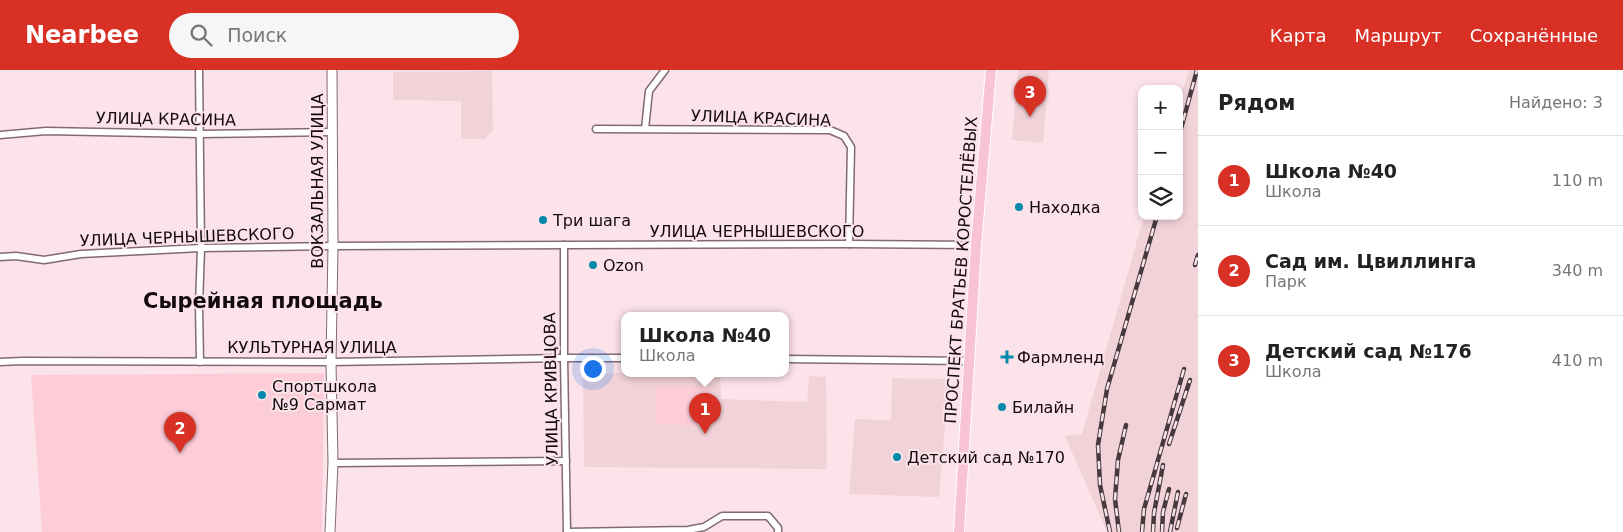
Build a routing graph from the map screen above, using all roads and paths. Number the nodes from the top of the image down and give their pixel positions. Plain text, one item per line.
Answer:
1 (199, 70) edge
2 (332, 70) edge
3 (666, 70) edge
4 (991, 70) edge
5 (596, 129) dead end
6 (644, 129) junction
7 (331, 132) junction
8 (200, 134) junction
9 (0, 135) edge
10 (849, 244) junction
11 (564, 245) junction
12 (976, 245) junction
13 (332, 246) junction
14 (201, 248) junction
15 (0, 257) edge
16 (564, 358) junction
17 (621, 358) edge
18 (789, 359) edge
19 (969, 361) junction
20 (0, 362) edge
21 (200, 362) junction
22 (331, 362) junction
23 (566, 461) junction
24 (332, 464) junction
25 (330, 532) edge
26 (567, 532) edge
27 (778, 532) edge
28 (958, 532) edge

1 - 8 street
2 - 7 street, ВОКЗАЛЬНАЯ УЛИЦА
3 - 6 street
4 - 12 main road, ПРОСПЕКТ БРАТЬЕВ КОРОСТЕЛЁВЫХ
5 - 6 street, УЛИЦА КРАСИНА
6 - 10 street, УЛИЦА КРАСИНА
7 - 8 street, УЛИЦА КРАСИНА
7 - 13 street, ВОКЗАЛЬНАЯ УЛИЦА
8 - 9 street, УЛИЦА КРАСИНА
8 - 14 street
10 - 11 street, УЛИЦА ЧЕРНЫШЕВСКОГО
10 - 12 street, УЛИЦА ЧЕРНЫШЕВСКОГО
11 - 13 street, УЛИЦА ЧЕРНЫШЕВСКОГО
11 - 16 street, УЛИЦА КРИВЦОВА
12 - 19 main road, ПРОСПЕКТ БРАТЬЕВ КОРОСТЕЛЁВЫХ
13 - 14 street, УЛИЦА ЧЕРНЫШЕВСКОГО
13 - 22 street, ВОКЗАЛЬНАЯ УЛИЦА
14 - 15 street, УЛИЦА ЧЕРНЫШЕВСКОГО
14 - 21 street
16 - 17 street, КУЛЬТУРНАЯ УЛИЦА
16 - 22 street, КУЛЬТУРНАЯ УЛИЦА
16 - 23 street, УЛИЦА КРИВЦОВА
18 - 19 street
19 - 28 main road, ПРОСПЕКТ БРАТЬЕВ КОРОСТЕЛЁВЫХ
20 - 21 street, КУЛЬТУРНАЯ УЛИЦА
21 - 22 street, КУЛЬТУРНАЯ УЛИЦА
22 - 24 street, ВОКЗАЛЬНАЯ УЛИЦА
23 - 24 street
23 - 26 street, УЛИЦА КРИВЦОВА
24 - 25 street, ВОКЗАЛЬНАЯ УЛИЦА
26 - 27 street

